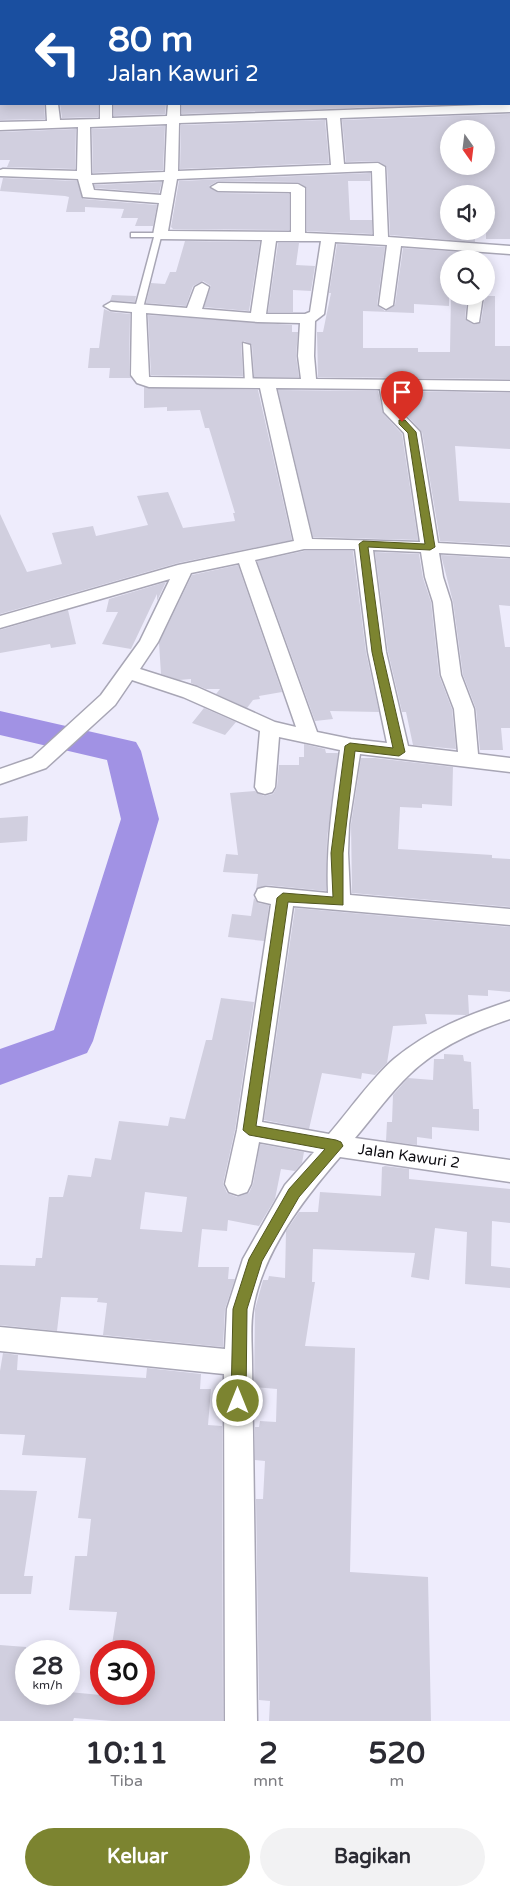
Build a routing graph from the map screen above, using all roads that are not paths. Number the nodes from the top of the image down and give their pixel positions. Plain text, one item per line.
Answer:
1 (52, 105) edge
2 (106, 105) edge
3 (174, 105) edge
4 (436, 107) edge
5 (413, 108) edge
6 (510, 108) edge
7 (331, 111) edge
8 (173, 120) junction
9 (84, 122) junction
10 (106, 122) junction
11 (54, 124) junction
12 (0, 126) edge
13 (338, 170) junction
14 (3, 173) dead end
15 (84, 177) junction
16 (169, 188) junction
17 (134, 235) dead end
18 (159, 235) junction
19 (270, 236) junction
20 (298, 236) junction
21 (329, 237) junction
22 (388, 242) junction
23 (454, 250) edge
24 (510, 250) edge
25 (495, 251) edge
26 (202, 287) dead end
27 (386, 305) dead end
28 (475, 305) edge
29 (111, 306) dead end
30 (139, 308) junction
31 (194, 313) junction
32 (258, 318) junction
33 (308, 319) junction
34 (474, 319) dead end
35 (246, 345) dead end
36 (249, 383) junction
37 (267, 384) junction
38 (309, 384) junction
39 (387, 384) junction
40 (510, 386) edge
41 (304, 544) junction
42 (363, 544) junction
43 (430, 547) junction
44 (510, 552) edge
45 (245, 556) junction
46 (184, 569) junction
47 (0, 622) edge
48 (128, 672) junction
49 (270, 728) junction
50 (310, 736) junction
51 (350, 746) junction
52 (399, 752) junction
53 (469, 761) junction
54 (510, 765) edge
55 (0, 777) edge
56 (265, 787) dead end
57 (339, 902) junction
58 (510, 917) edge
59 (510, 1010) edge
60 (249, 1130) junction
61 (336, 1146) junction
62 (510, 1171) edge
63 (238, 1184) dead end
64 (0, 1339) edge
65 (238, 1363) junction
66 (241, 1721) edge

1 - 11 street
2 - 10 street
3 - 8 street
4 - 5 street
4 - 6 street
5 - 7 street
7 - 8 street
7 - 13 street
8 - 10 street
8 - 16 street
9 - 10 street
9 - 11 street
9 - 15 street
11 - 12 street
13 - 16 street
13 - 22 street
14 - 15 street
15 - 16 street
15 - 16 street
16 - 18 street
16 - 20 street
17 - 18 lane
18 - 19 street
18 - 30 lane
19 - 20 street
19 - 32 street
20 - 21 street
21 - 22 street
21 - 33 street
22 - 23 street
22 - 27 street
24 - 25 street
26 - 31 street
28 - 34 street
29 - 30 street
30 - 31 street
30 - 36 street
31 - 32 street
32 - 33 street
33 - 38 street
35 - 36 lane
36 - 37 street
37 - 38 street
37 - 41 street
38 - 39 street
39 - 40 street
39 - 43 street
41 - 42 street
41 - 45 street
42 - 43 street
42 - 52 street
43 - 44 street
43 - 53 street
45 - 46 street
45 - 50 street
46 - 47 street
46 - 48 street
48 - 49 street
48 - 55 street
49 - 50 street
49 - 56 street
50 - 51 street
51 - 52 street
51 - 57 street
52 - 53 street
53 - 54 street
57 - 58 street
57 - 60 street
59 - 61 street
60 - 61 street, Jalan Kawuri 2
60 - 63 street
61 - 62 street, Jalan Kawuri 2
61 - 65 street
64 - 65 street
65 - 66 street

